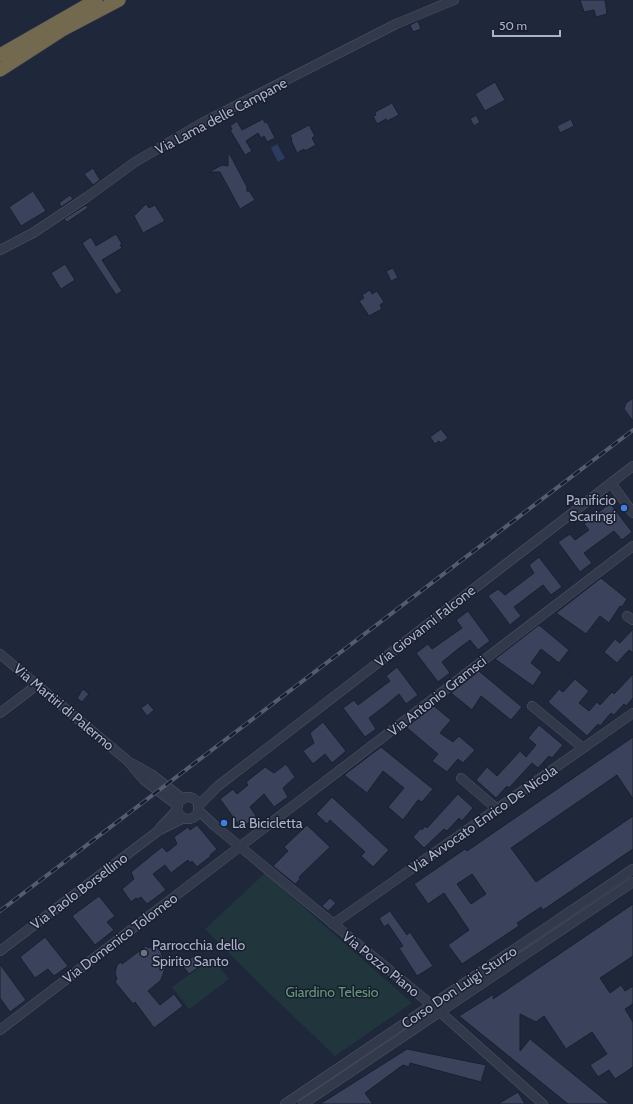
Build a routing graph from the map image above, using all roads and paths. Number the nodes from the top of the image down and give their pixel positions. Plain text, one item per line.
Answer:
1 (96, 0) edge
2 (119, 0) edge
3 (454, 0) edge
4 (0, 55) edge
5 (0, 70) edge
6 (0, 250) edge
7 (633, 466) edge
8 (611, 483) junction
9 (633, 513) edge
10 (633, 546) edge
11 (0, 654) edge
12 (37, 685) junction
13 (532, 706) dead end
14 (0, 713) edge
15 (633, 713) edge
16 (583, 748) junction
17 (128, 761) joint
18 (461, 778) dead end
19 (218, 786) junction
20 (182, 803) junction
21 (497, 809) junction
22 (194, 813) junction
23 (158, 831) junction
24 (241, 847) junction
25 (633, 869) edge
26 (633, 882) edge
27 (333, 924) junction
28 (0, 951) edge
29 (436, 1008) junction
30 (1, 1027) edge
31 (285, 1104) edge
32 (303, 1104) edge
33 (543, 1104) edge

1 - 4 highway
2 - 5 highway
3 - 6 street, Via Lama delle Campane
7 - 8 street, Via Giovanni Falcone
8 - 9 street
8 - 19 street, Via Giovanni Falcone
10 - 24 street, Via Antonio Gramsci
11 - 12 street, Via Martiri di Palermo
12 - 14 street
12 - 17 street, Via Martiri di Palermo
13 - 16 street
15 - 16 street, Via Avvocato Enrico De Nicola
16 - 21 street, Via Avvocato Enrico De Nicola
17 - 20 street, Via Pozzo Piano
18 - 21 street
19 - 20 street, Via Giovanni Falcone
19 - 22 street, Via Giovanni Falcone
20 - 22 street, Via Pozzo Piano
20 - 22 street, Via Pozzo Piano
20 - 23 street, Via Paolo Borsellino
21 - 27 street, Via Avvocato Enrico De Nicola
22 - 23 street, Via Paolo Borsellino
22 - 24 street, Via Pozzo Piano
23 - 28 street, Via Paolo Borsellino
24 - 27 street, Via Pozzo Piano
24 - 30 street, Via Domenico Tolomeo
25 - 29 street, Corso Don Luigi Sturzo
26 - 29 street, Corso Don Luigi Sturzo
27 - 29 street, Via Pozzo Piano
29 - 31 street, Corso Don Luigi Sturzo
29 - 32 street, Corso Don Luigi Sturzo
29 - 33 street, Via Pozzo Piano

